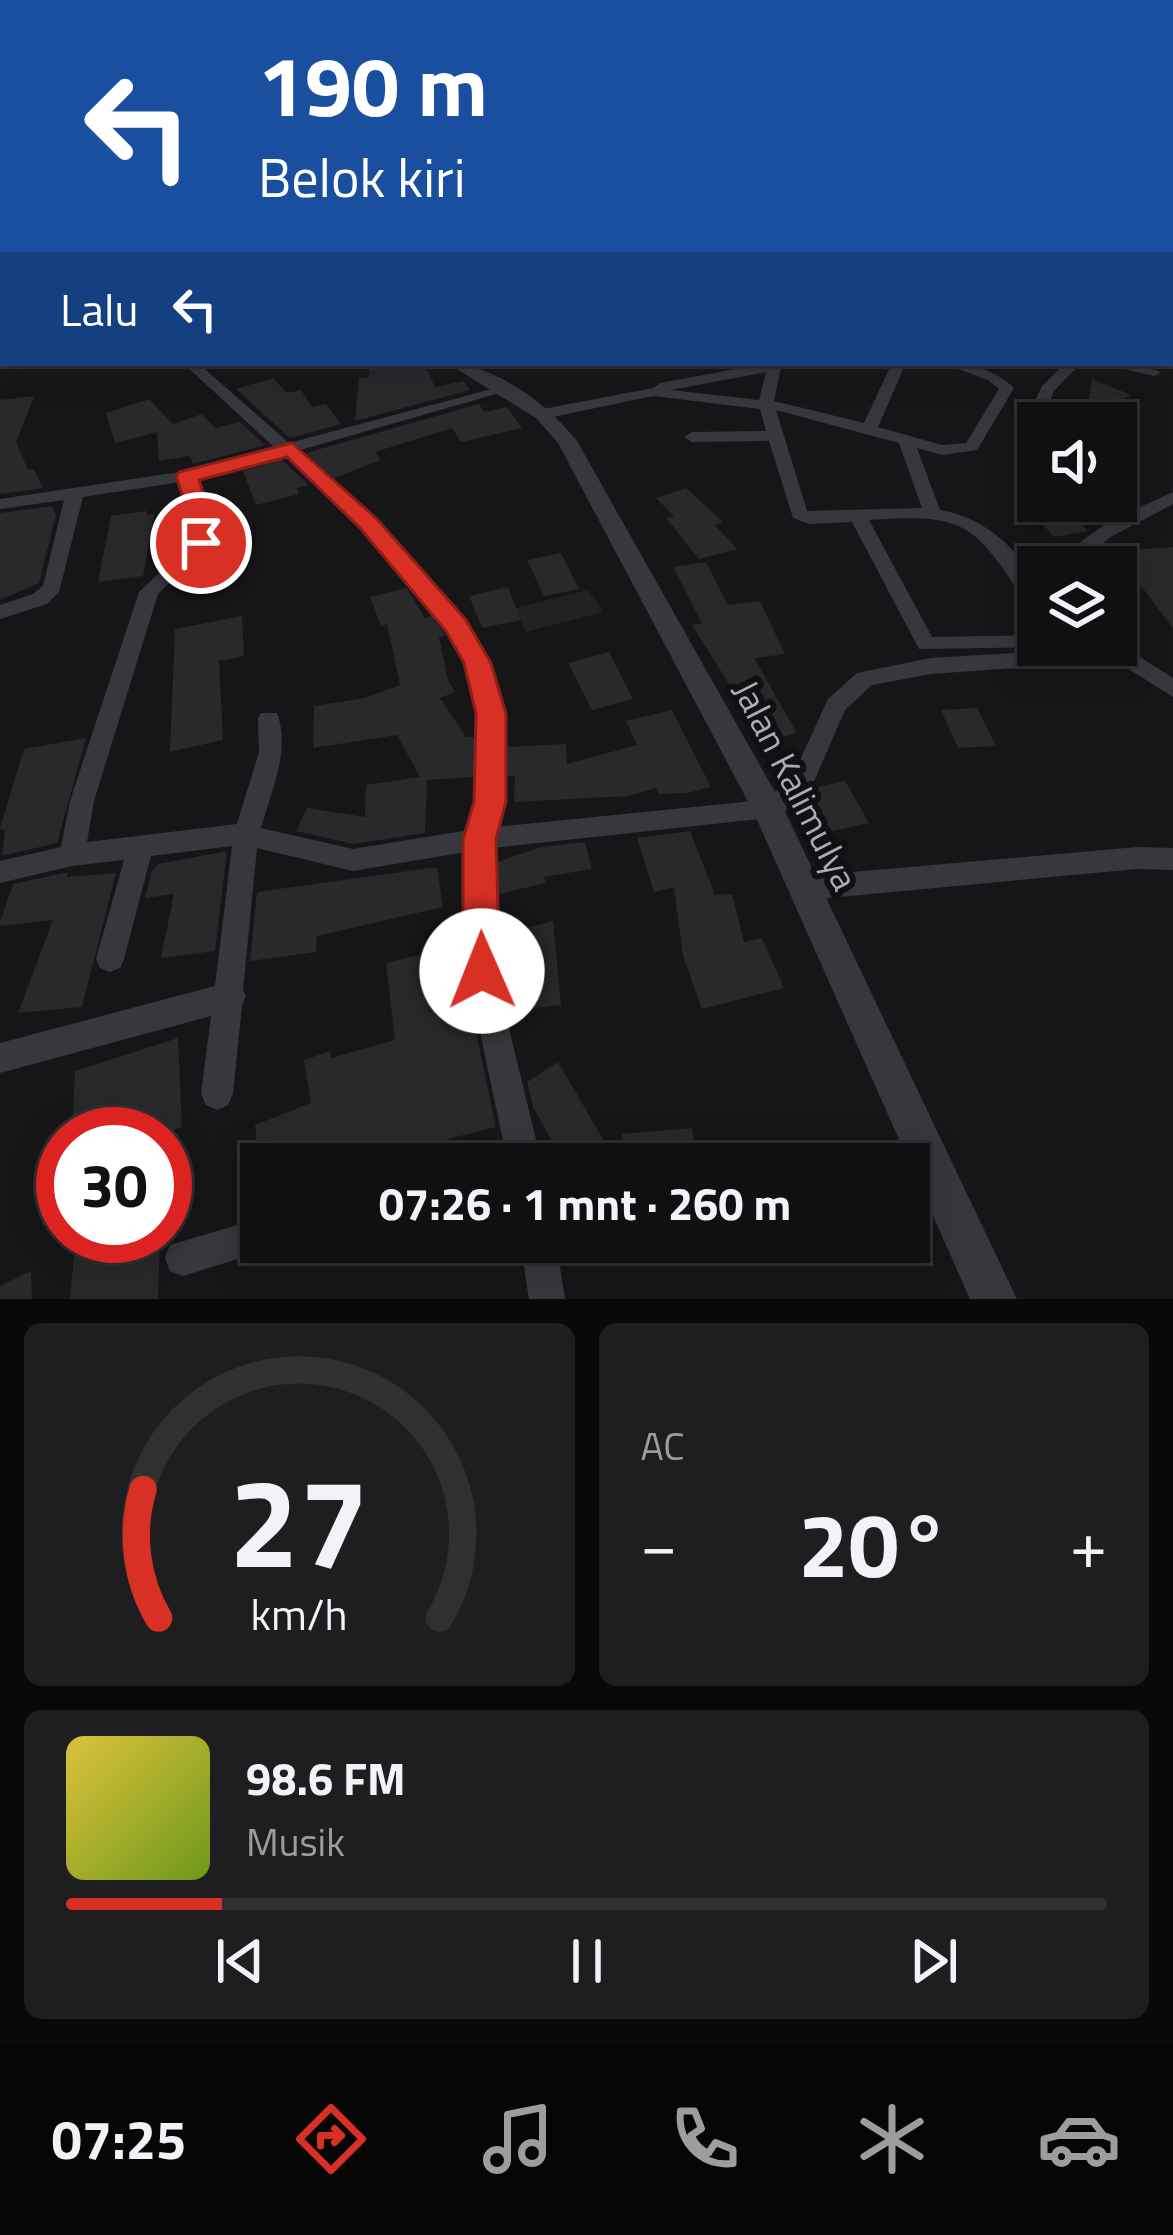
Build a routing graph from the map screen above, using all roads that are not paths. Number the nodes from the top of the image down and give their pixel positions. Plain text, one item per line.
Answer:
1 (194, 366) edge
2 (461, 366) edge
3 (767, 366) edge
4 (773, 366) edge
5 (898, 366) edge
6 (958, 366) edge
7 (1071, 366) edge
8 (1122, 366) edge
9 (1154, 372) dead end
10 (503, 390) junction
11 (653, 392) junction
12 (1042, 402) edge
13 (766, 404) junction
14 (544, 413) junction
15 (868, 429) junction
16 (773, 436) junction
17 (692, 437) dead end
18 (906, 441) junction
19 (292, 450) junction
20 (187, 476) junction
21 (74, 492) junction
22 (1173, 497) edge
23 (0, 504) edge
24 (932, 513) junction
25 (859, 520) junction
26 (1109, 522) edge
27 (1114, 526) junction
28 (1084, 546) edge
29 (1017, 575) edge
30 (0, 612) edge
31 (1017, 642) edge
32 (1017, 660) edge
33 (1137, 665) edge
34 (1173, 689) edge
35 (269, 719) dead end
36 (769, 810) junction
37 (246, 835) junction
38 (479, 839) junction
39 (140, 847) junction
40 (72, 855) junction
41 (1173, 859) edge
42 (0, 872) edge
43 (807, 888) junction
44 (110, 959) dead end
45 (231, 996) junction
46 (0, 1058) edge
47 (217, 1094) dead end
48 (514, 1143) edge
49 (240, 1242) edge
50 (192, 1255) edge
51 (541, 1263) edge
52 (547, 1299) edge
53 (994, 1299) edge

1 - 19 street
2 - 10 street, Jalan Kalimulya
3 - 11 street
4 - 13 street
5 - 15 street
6 - 18 street
7 - 12 street
8 - 9 street
10 - 14 street, Jalan Kalimulya
10 - 19 street
11 - 13 street
11 - 14 street
13 - 15 street
13 - 16 street
14 - 36 street, Jalan Kalimulya
15 - 18 street
16 - 17 street
16 - 25 street
18 - 24 street
19 - 20 street
19 - 38 street
20 - 21 street
20 - 40 street
21 - 23 street
21 - 30 street
22 - 27 street
24 - 25 street
24 - 29 street
25 - 31 street
26 - 27 street
27 - 28 street
32 - 36 street
33 - 34 street
35 - 37 street
36 - 38 street
36 - 43 street, Jalan Kalimulya
37 - 38 street
37 - 39 street
37 - 45 street
38 - 48 street
39 - 40 street
39 - 44 street
40 - 42 street
41 - 43 street
43 - 53 street, Jalan Kalimulya
45 - 46 street
45 - 47 street
49 - 50 street
51 - 52 street

